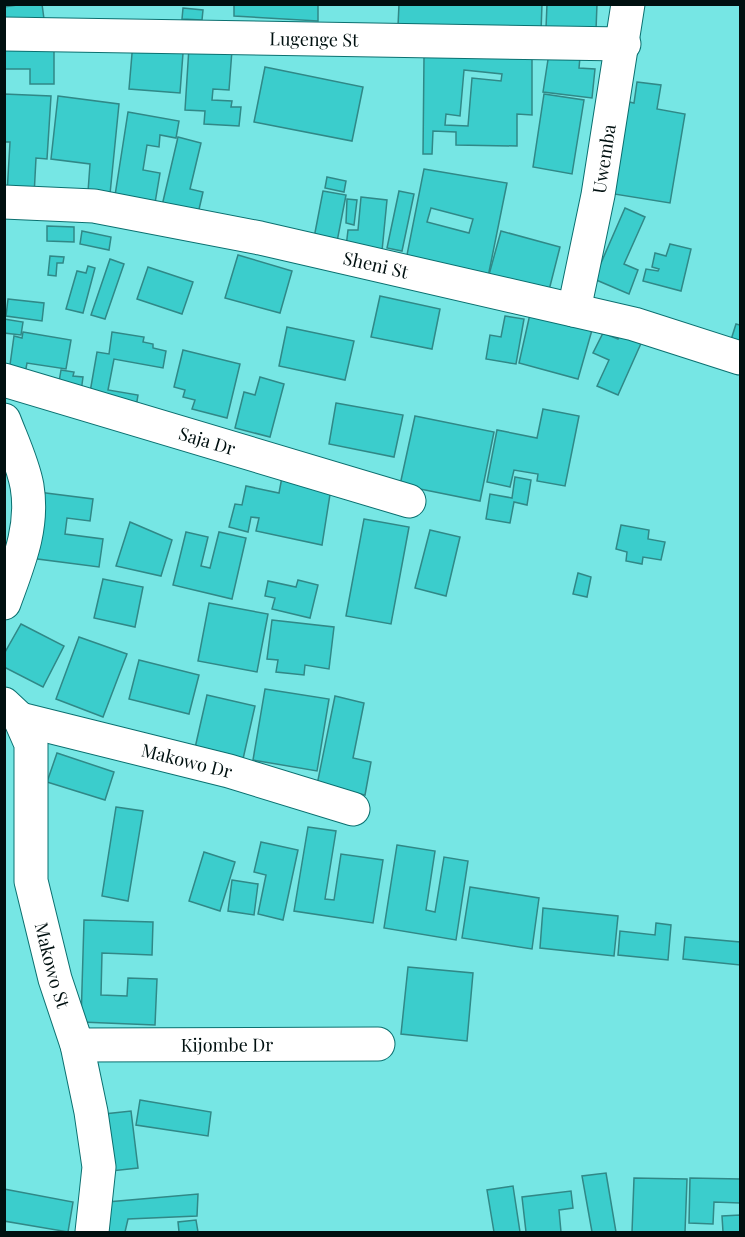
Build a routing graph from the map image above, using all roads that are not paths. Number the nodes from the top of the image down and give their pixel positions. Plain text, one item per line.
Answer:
1 (628, 4) edge
2 (4, 34) edge
3 (624, 44) junction
4 (4, 202) edge
5 (574, 310) junction
6 (741, 358) edge
7 (4, 380) edge
8 (4, 420) edge
9 (409, 501) dead end
10 (4, 603) edge
11 (12, 712) edge
12 (353, 809) dead end
13 (378, 1044) dead end
14 (77, 1045) junction
15 (92, 1233) edge

1 - 3 street, Uwemba
2 - 3 street, Lugenge St
3 - 5 street, Uwemba
4 - 5 street, Sheni St
5 - 6 street, Sheni St
7 - 9 street, Saja Dr
8 - 10 street
11 - 12 street, Makowo Dr
11 - 14 street, Makowo St
13 - 14 street, Kijombe Dr
14 - 15 street, Makowo St

